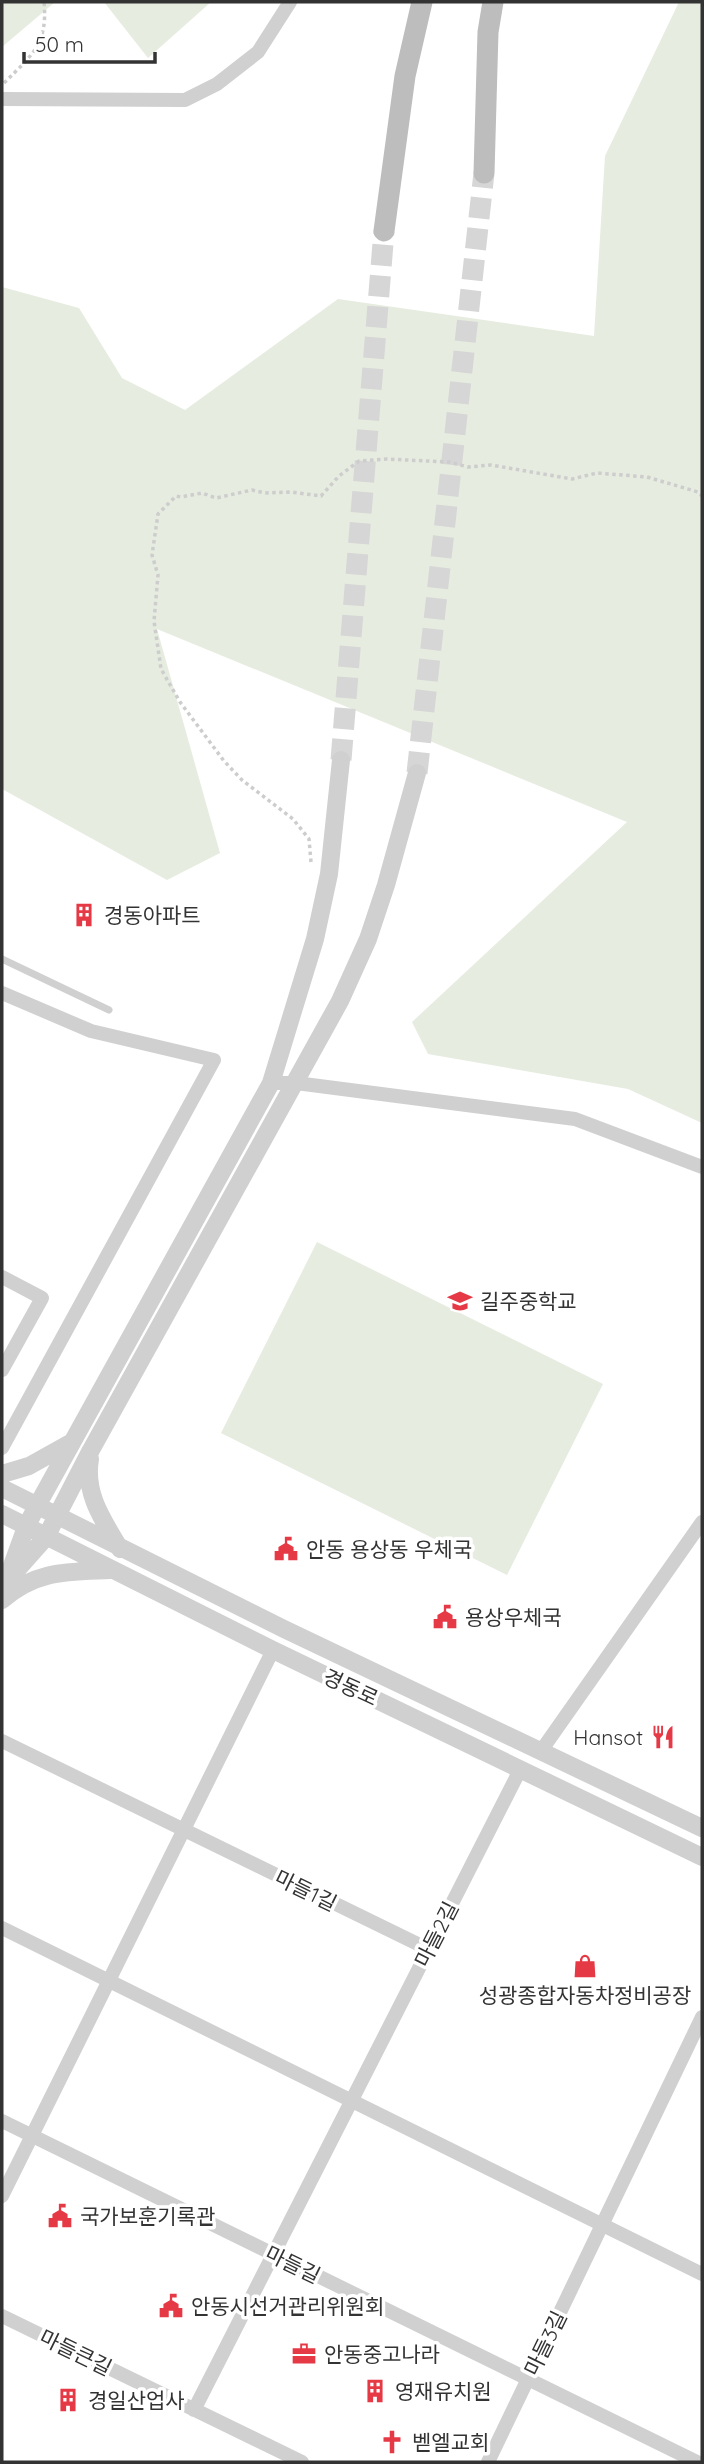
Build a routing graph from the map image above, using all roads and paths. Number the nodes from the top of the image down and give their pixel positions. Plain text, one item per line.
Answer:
1 (44, 2) edge
2 (290, 2) edge
3 (422, 2) edge
4 (493, 2) edge
5 (2, 85) edge
6 (2, 99) edge
7 (484, 173) tunnel mouth
8 (384, 231) tunnel mouth
9 (702, 496) edge
10 (341, 760) tunnel mouth
11 (417, 773) tunnel mouth
12 (312, 872) dead end
13 (2, 959) edge
14 (2, 993) edge
15 (109, 1010) dead end
16 (271, 1083) junction
17 (296, 1083) junction
18 (702, 1167) edge
19 (2, 1277) edge
20 (2, 1370) edge
21 (72, 1442) junction
22 (2, 1448) edge
23 (91, 1450) junction
24 (2, 1474) edge
25 (2, 1488) edge
26 (37, 1506) junction
27 (2, 1514) edge
28 (57, 1516) junction
29 (702, 1522) edge
30 (26, 1527) junction
31 (46, 1538) junction
32 (120, 1549) junction
33 (111, 1570) junction
34 (4, 1587) edge
35 (2, 1600) edge
36 (273, 1650) junction
37 (2, 1741) edge
38 (541, 1751) junction
39 (521, 1768) junction
40 (702, 1829) edge
41 (184, 1830) junction
42 (702, 1857) edge
43 (2, 1928) edge
44 (428, 1949) junction
45 (108, 1981) junction
46 (702, 2017) edge
47 (351, 2101) junction
48 (2, 2121) edge
49 (32, 2135) junction
50 (2, 2196) edge
51 (603, 2224) junction
52 (273, 2254) junction
53 (702, 2274) edge
54 (2, 2316) edge
55 (528, 2379) junction
56 (194, 2410) junction
57 (302, 2462) edge
58 (488, 2462) edge
59 (697, 2462) edge

1 - 5 path
2 - 6 street
3 - 8 main road
4 - 7 main road
9 - 12 path
10 - 16 street
11 - 17 street
13 - 15 lane
14 - 22 street
16 - 17 street
16 - 21 street
17 - 18 street
17 - 23 street
19 - 20 street
21 - 24 street
21 - 26 street
23 - 28 street
23 - 32 street
25 - 26 street, 경동로
26 - 28 street, 경동로
26 - 30 street
27 - 30 street, 경동로
28 - 31 street
28 - 32 street, 경동로
29 - 38 street
30 - 31 street, 경동로
30 - 34 street
31 - 33 street, 경동로
31 - 34 street
32 - 38 street, 경동로
33 - 35 street
33 - 36 street, 경동로
36 - 39 street, 경동로
36 - 41 street
37 - 41 street, 마들1길
38 - 40 street, 경동로
39 - 42 street, 경동로
39 - 44 street, 마들2길
41 - 44 street, 마들1길
41 - 45 street
43 - 45 street
44 - 47 street, 마들2길
45 - 47 street
45 - 49 street
46 - 51 street, 마들3길
47 - 51 street
47 - 52 street, 마들2길
48 - 49 street, 마들길
49 - 50 street
49 - 52 street, 마들길
51 - 53 street
51 - 55 street, 마들3길
52 - 55 street, 마들길
52 - 56 street, 마들2길
54 - 56 street, 마들큰길
55 - 58 street, 마들3길
55 - 59 street, 마들길
56 - 57 street, 마들큰길

